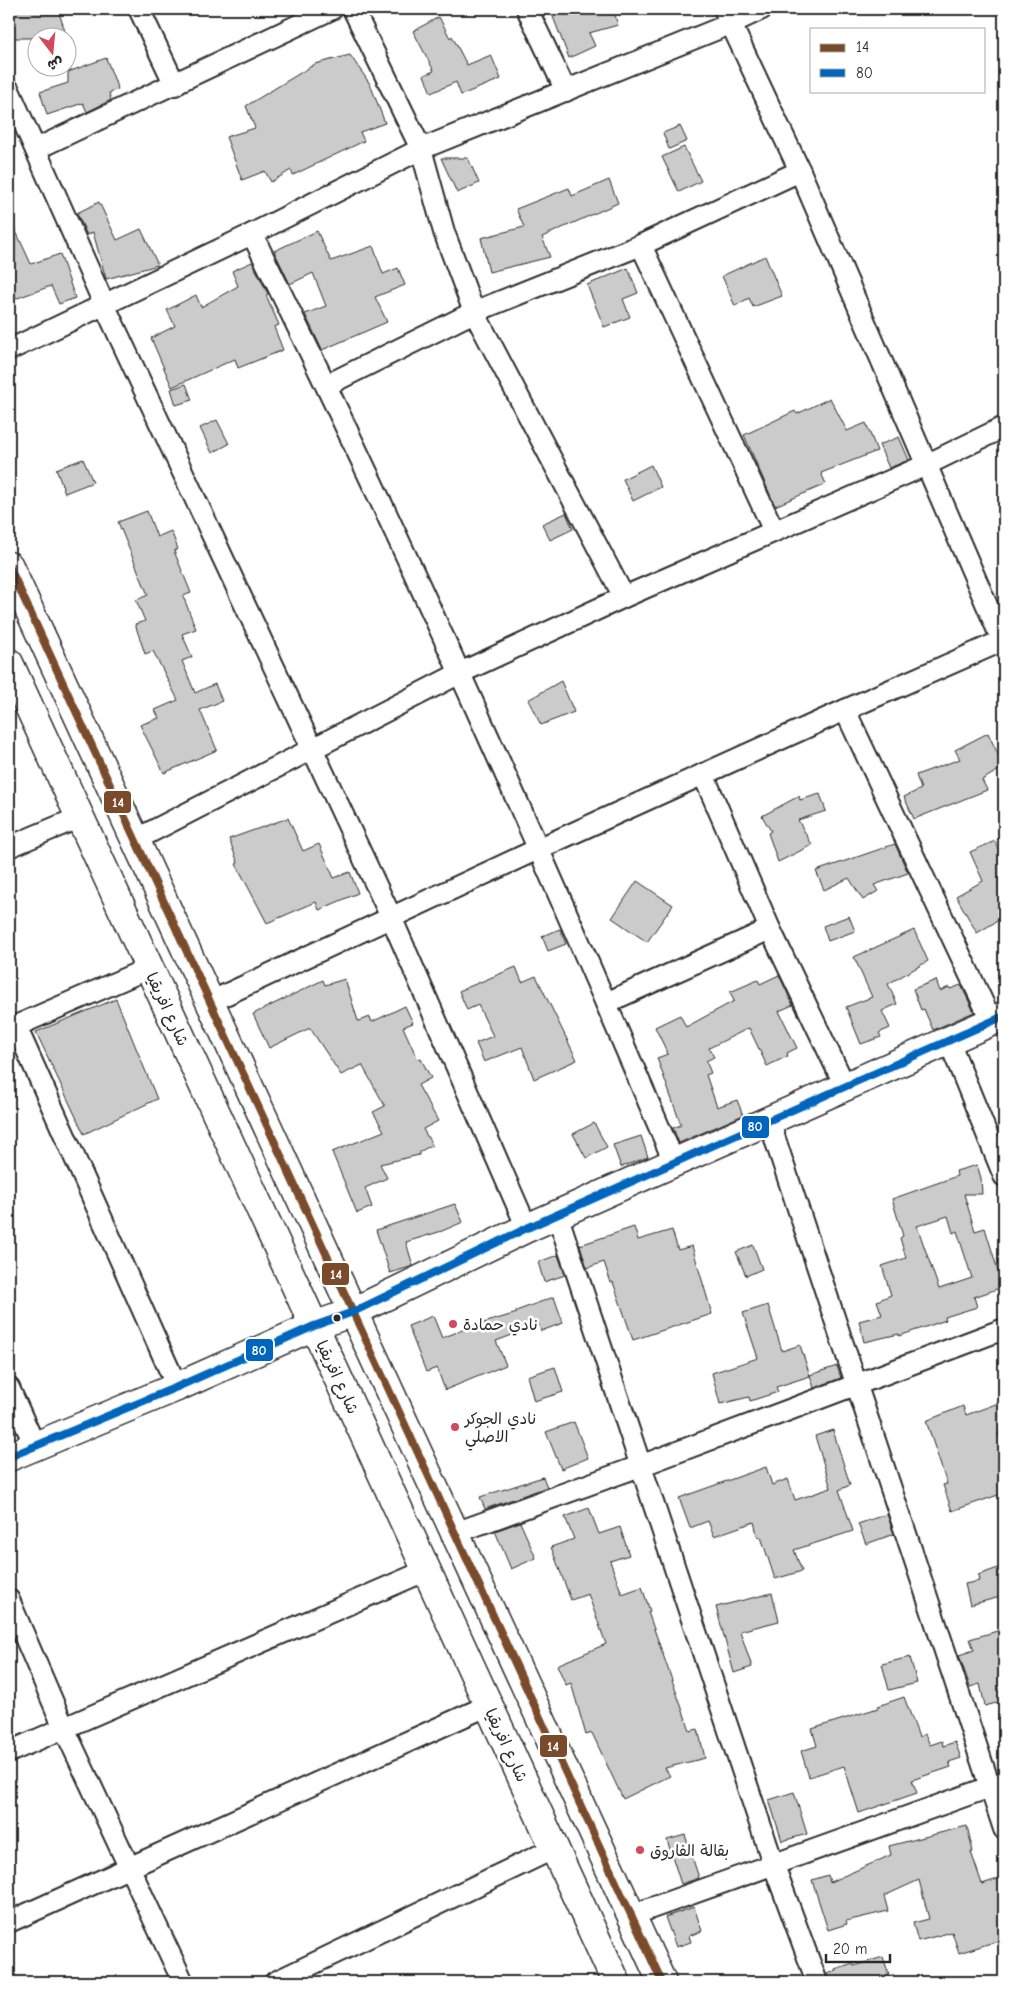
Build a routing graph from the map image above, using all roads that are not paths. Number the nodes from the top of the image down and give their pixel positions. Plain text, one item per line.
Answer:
1 (139, 9) edge
2 (332, 9) edge
3 (353, 9) edge
4 (527, 9) edge
5 (762, 9) edge
6 (727, 16) edge
7 (175, 85) junction
8 (9, 90) edge
9 (566, 91) junction
10 (421, 149) junction
11 (36, 150) junction
12 (800, 171) junction
13 (252, 234) junction
14 (640, 245) junction
15 (104, 304) junction
16 (474, 312) junction
17 (9, 350) edge
18 (327, 385) junction
19 (1004, 427) edge
20 (926, 465) junction
21 (774, 531) junction
22 (9, 566) edge
23 (624, 597) junction
24 (1004, 642) edge
25 (9, 663) edge
26 (460, 673) junction
27 (845, 710) junction
28 (312, 748) junction
29 (703, 774) junction
30 (80, 817) junction
31 (135, 840) junction
32 (9, 847) edge
33 (538, 849) junction
34 (391, 917) junction
35 (770, 929) junction
36 (149, 968) junction
37 (210, 1002) junction
38 (606, 1003) junction
39 (998, 1019) edge
40 (12, 1028) edge
41 (949, 1041) junction
42 (845, 1086) junction
43 (769, 1121) junction
44 (674, 1162) junction
45 (1004, 1176) edge
46 (558, 1214) junction
47 (527, 1228) junction
48 (353, 1312) junction
49 (314, 1326) junction
50 (1004, 1329) edge
51 (857, 1383) junction
52 (177, 1387) junction
53 (9, 1388) edge
54 (35, 1446) junction
55 (9, 1457) edge
56 (640, 1466) junction
57 (455, 1533) junction
58 (427, 1570) junction
59 (9, 1600) edge
60 (489, 1705) junction
61 (64, 1728) junction
62 (9, 1752) edge
63 (997, 1784) edge
64 (1004, 1829) edge
65 (555, 1848) junction
66 (773, 1863) junction
67 (130, 1868) junction
68 (632, 1915) junction
69 (9, 1922) edge
70 (183, 1982) edge
71 (275, 1982) edge
72 (616, 1982) edge
73 (662, 1982) edge
74 (818, 1982) edge

1 - 7 street
2 - 7 street
3 - 10 street
4 - 9 street
5 - 6 street
6 - 9 street
6 - 12 street
7 - 11 street
8 - 11 street
9 - 10 street
10 - 13 street
10 - 16 street
11 - 15 street
12 - 14 street
12 - 20 street
13 - 15 street
13 - 18 street
14 - 16 street
14 - 21 street
15 - 17 street
15 - 28 street
16 - 18 street
16 - 23 street
18 - 26 street
19 - 20 street
20 - 21 street
20 - 24 street
21 - 23 street
22 - 31 street
23 - 26 street
24 - 27 street
25 - 30 street, شارع افريقيا
26 - 28 street
26 - 33 street
27 - 29 street
27 - 39 street
28 - 31 street
28 - 34 street
29 - 33 street
29 - 35 street
30 - 32 street
30 - 36 street, شارع افريقيا
31 - 37 street
33 - 34 street
33 - 38 street
34 - 37 street
34 - 47 street
35 - 38 street
35 - 42 street
36 - 40 street
36 - 49 street, شارع افريقيا
37 - 48 street
38 - 44 street
39 - 41 street
40 - 52 street
41 - 42 street
41 - 45 street
42 - 43 street
43 - 44 street
43 - 51 street
44 - 46 street
46 - 47 street
46 - 56 street
47 - 48 street
48 - 49 street
48 - 57 street
49 - 52 street
49 - 58 street, شارع افريقيا
50 - 51 street
51 - 56 street
51 - 63 street
52 - 54 street
53 - 54 street
54 - 55 street
56 - 57 street
56 - 66 street
57 - 68 street
58 - 60 street, شارع افريقيا
58 - 61 street
59 - 61 street
60 - 65 street, شارع افريقيا
60 - 67 street
61 - 62 street
61 - 67 street
63 - 64 street
63 - 66 street
65 - 71 street
65 - 72 street, شارع افريقيا
66 - 68 street
66 - 74 street
67 - 69 street
67 - 70 street
68 - 73 street

